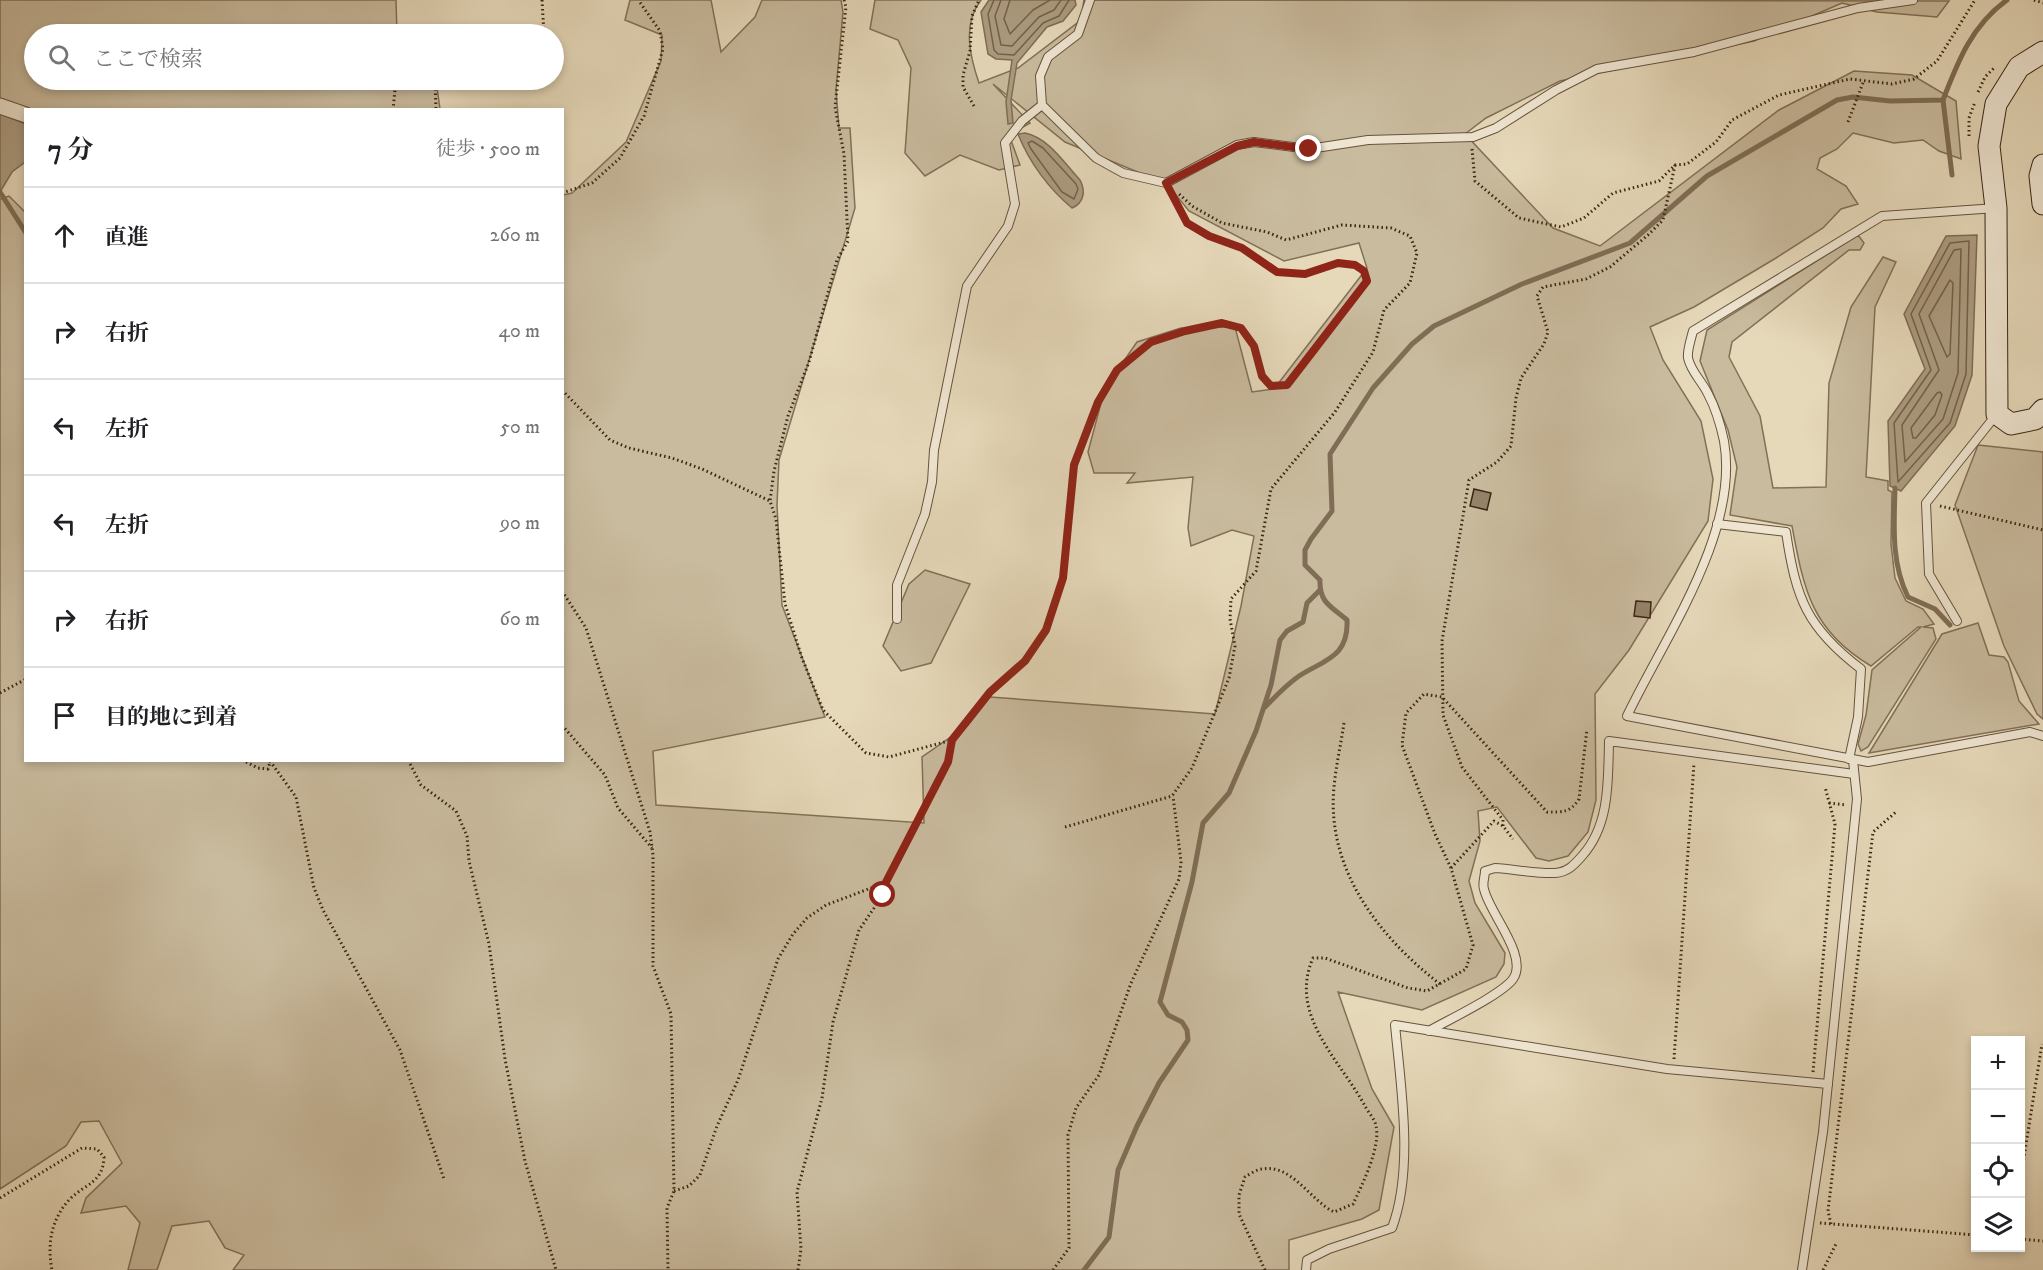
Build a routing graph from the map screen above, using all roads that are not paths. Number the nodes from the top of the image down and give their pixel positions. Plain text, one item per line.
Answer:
1 (1090, 0) edge
2 (1913, 0) edge
3 (2043, 52) edge
4 (1041, 105) junction
5 (0, 106) edge
6 (24, 114) edge
7 (2043, 165) edge
8 (2043, 204) edge
9 (1996, 208) junction
10 (2043, 410) edge
11 (1997, 414) junction
12 (1717, 524) junction
13 (897, 619) dead end
14 (1957, 621) dead end
15 (2043, 736) edge
16 (1851, 759) junction
17 (1854, 774) junction
18 (1429, 1031) junction
19 (1828, 1084) junction
20 (1306, 1270) edge
21 (1802, 1270) edge

1 - 4 lane
2 - 4 lane
3 - 9 street
4 - 13 lane
5 - 6 street
7 - 8 street
9 - 11 street
9 - 12 lane
10 - 11 street
11 - 14 lane
12 - 16 lane
12 - 16 lane
15 - 16 lane
16 - 17 lane
17 - 18 lane
17 - 19 lane
18 - 19 lane
18 - 20 lane
19 - 21 lane

